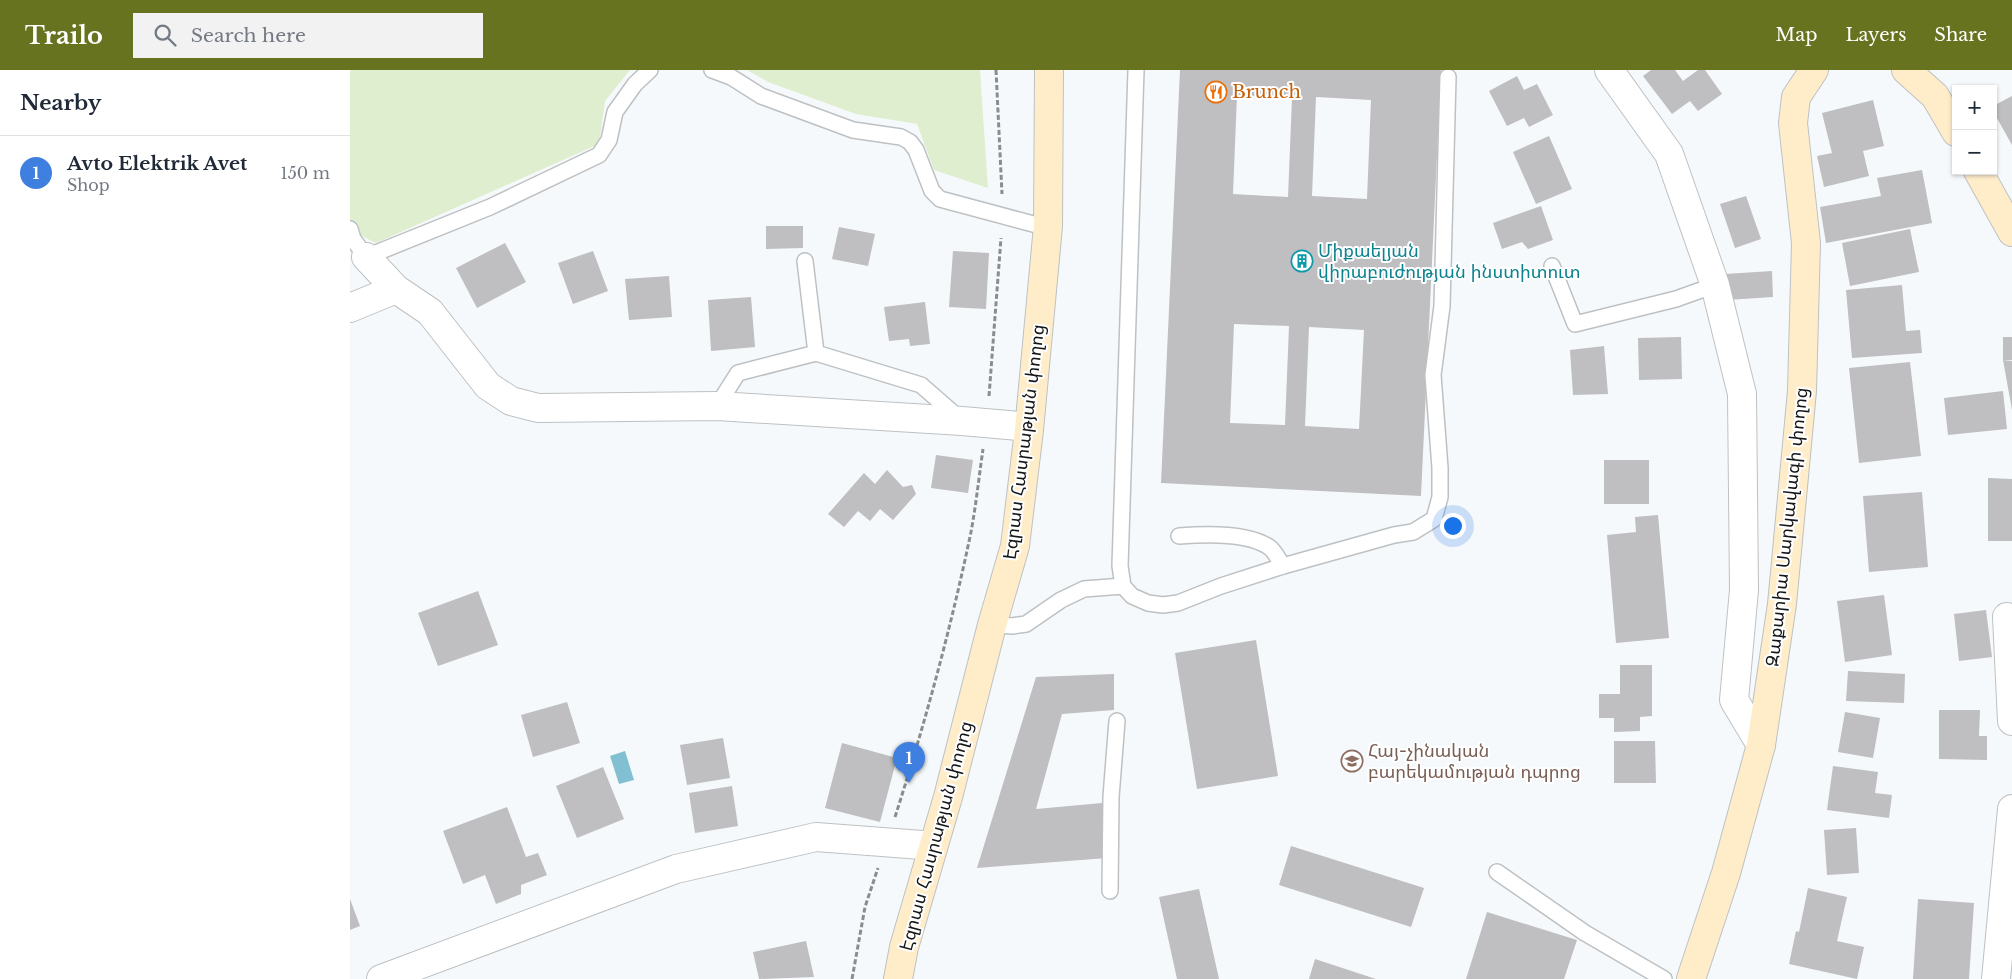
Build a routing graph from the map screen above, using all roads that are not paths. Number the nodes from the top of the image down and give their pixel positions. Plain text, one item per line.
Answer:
1 (650, 70) edge
2 (712, 70) edge
3 (1039, 70) edge
4 (1049, 70) edge
5 (1136, 70) edge
6 (1609, 70) edge
7 (1814, 70) edge
8 (1906, 70) edge
9 (1448, 77) dead end
10 (1955, 130) edge
11 (1980, 175) edge
12 (1037, 225) junction
13 (350, 230) edge
14 (2012, 232) edge
15 (366, 257) junction
16 (805, 262) dead end
17 (1552, 266) dead end
18 (1715, 285) junction
19 (396, 289) junction
20 (350, 308) edge
21 (816, 353) junction
22 (716, 406) junction
23 (974, 422) junction
24 (1019, 426) junction
25 (1179, 536) dead end
26 (1283, 566) junction
27 (1123, 586) junction
28 (2007, 617) dead end
29 (986, 624) junction
30 (1117, 721) dead end
31 (2012, 721) edge
32 (1761, 745) junction
33 (2012, 809) edge
34 (922, 845) junction
35 (1497, 872) dead end
36 (1110, 891) dead end
37 (381, 979) edge
38 (887, 979) edge
39 (898, 979) edge
40 (1664, 979) edge
41 (1691, 979) edge
42 (1996, 979) edge

1 - 15 lane
2 - 12 lane
3 - 12 street, Էզրաս Հասրաթյան փողոց
4 - 29 street, Էզրաս Հասրաթյան փողոց
5 - 27 lane
6 - 18 street
7 - 32 street, Զաքարիա Սարկավագի փողոց
8 - 10 street
9 - 26 lane
11 - 14 street
12 - 24 street, Էզրաս Հասրաթյան փողոց
13 - 15 lane
15 - 19 street
16 - 21 lane
17 - 18 lane
18 - 32 street
19 - 20 street
19 - 22 street
21 - 22 lane
21 - 23 lane
22 - 23 street
23 - 24 street
24 - 29 street, Էզրաս Հասրաթյան փողոց
25 - 26 lane
26 - 27 lane
27 - 29 lane
28 - 31 street
29 - 34 street, Էզրաս Հասրաթյան փողոց
29 - 39 street, Էզրաս Հասրաթյան փողոց
30 - 36 lane
32 - 41 street, Զաքարիա Սարկավագի փողոց
33 - 42 street
34 - 37 street
34 - 38 street, Էզրաս Հասրաթյան փողոց
35 - 40 lane

